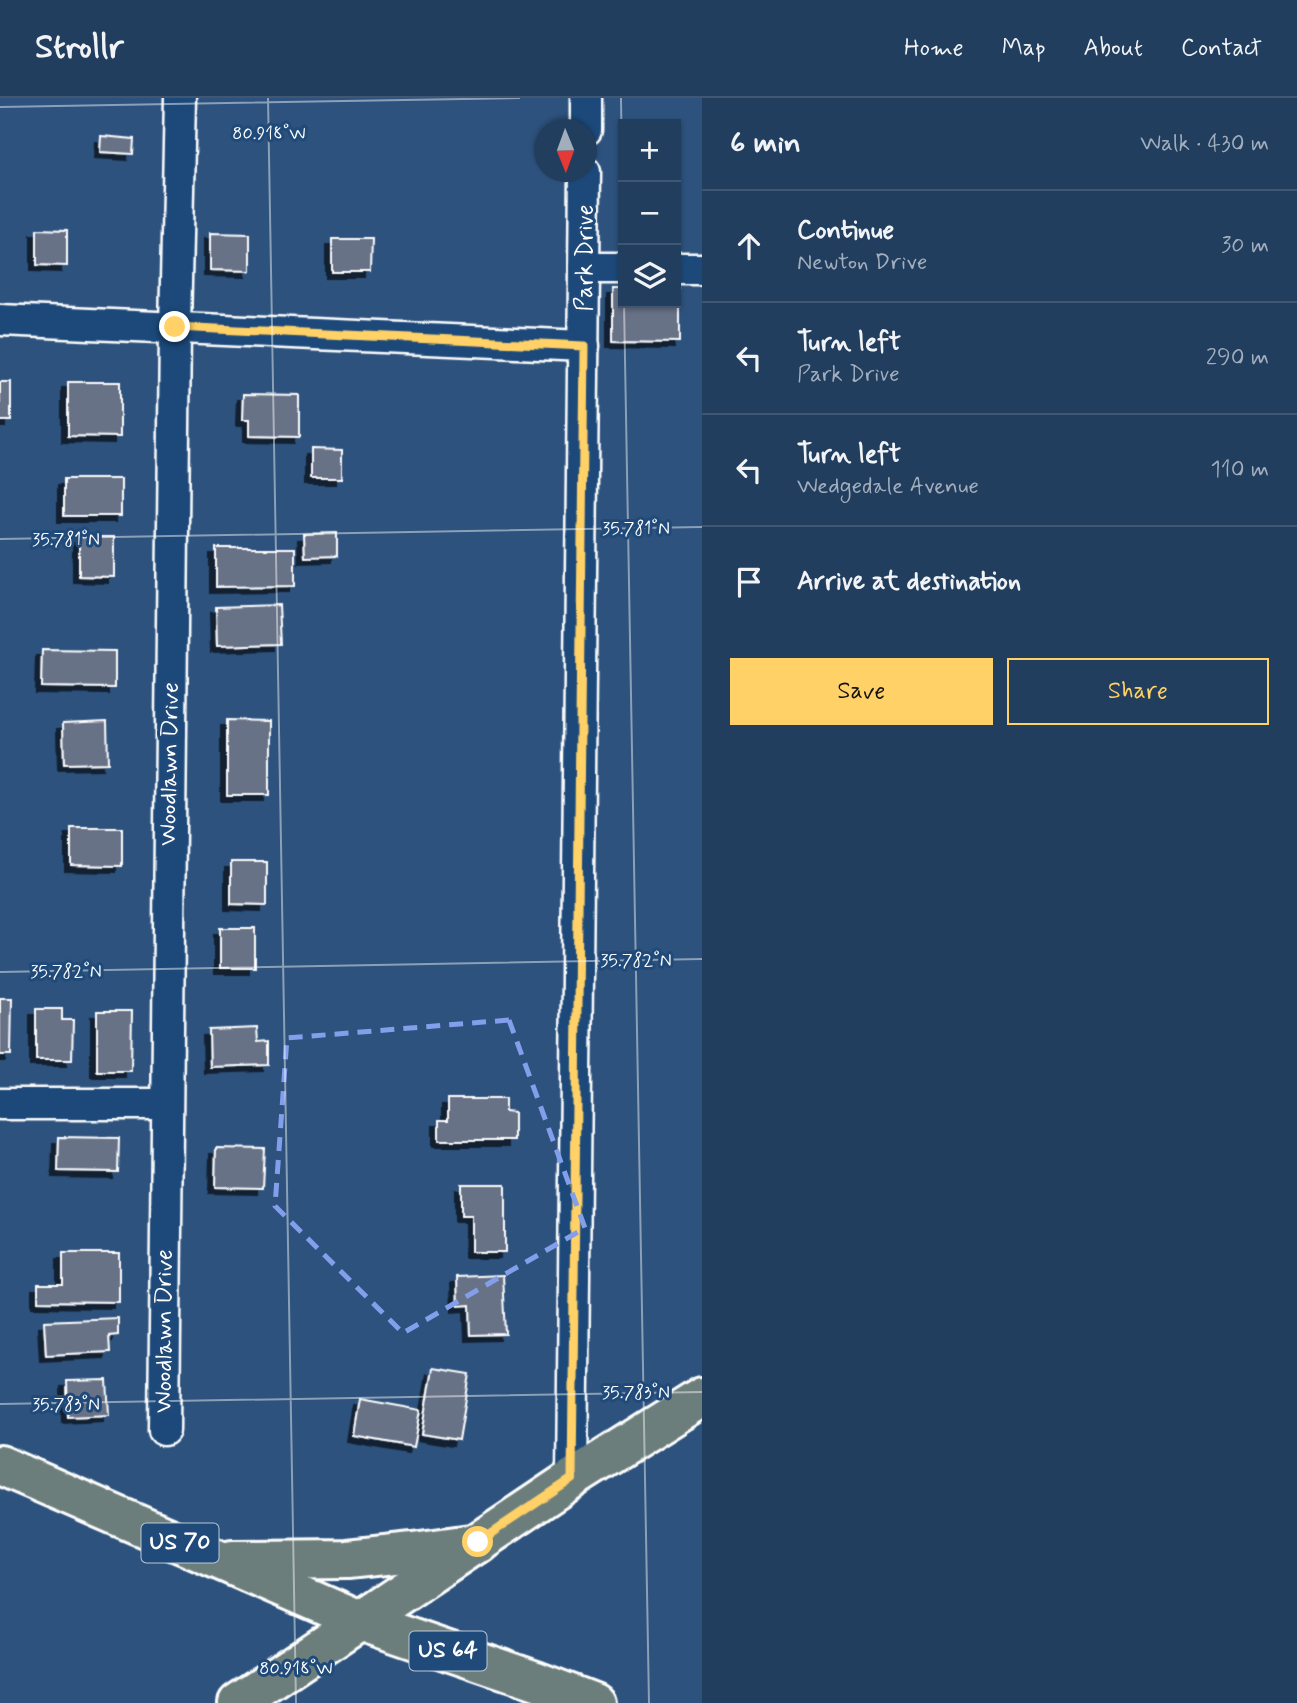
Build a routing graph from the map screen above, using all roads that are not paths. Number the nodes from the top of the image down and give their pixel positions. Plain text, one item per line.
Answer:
1 (180, 98) edge
2 (586, 98) edge
3 (586, 119) edge
4 (585, 182) edge
5 (584, 268) junction
6 (618, 268) edge
7 (681, 269) edge
8 (702, 269) edge
9 (0, 320) edge
10 (175, 327) junction
11 (584, 346) junction
12 (0, 1104) edge
13 (166, 1104) junction
14 (702, 1397) edge
15 (164, 1430) dead end
16 (0, 1465) edge
17 (572, 1479) junction
18 (478, 1542) junction
19 (219, 1560) junction
20 (360, 1622) junction
21 (238, 1703) edge
22 (594, 1703) edge

1 - 10 street, Woodlawn Drive
2 - 3 street
4 - 5 street, Park Drive
5 - 6 street
5 - 11 street, Park Drive
7 - 8 street
9 - 10 street
10 - 11 street
10 - 13 street, Woodlawn Drive
11 - 17 street, Park Drive
12 - 13 street
13 - 15 street, Woodlawn Drive
14 - 17 main road
16 - 19 main road, US 70
17 - 18 main road
18 - 19 main road
18 - 20 main road
19 - 20 main road, US 70
20 - 21 main road
20 - 22 main road, US 64

